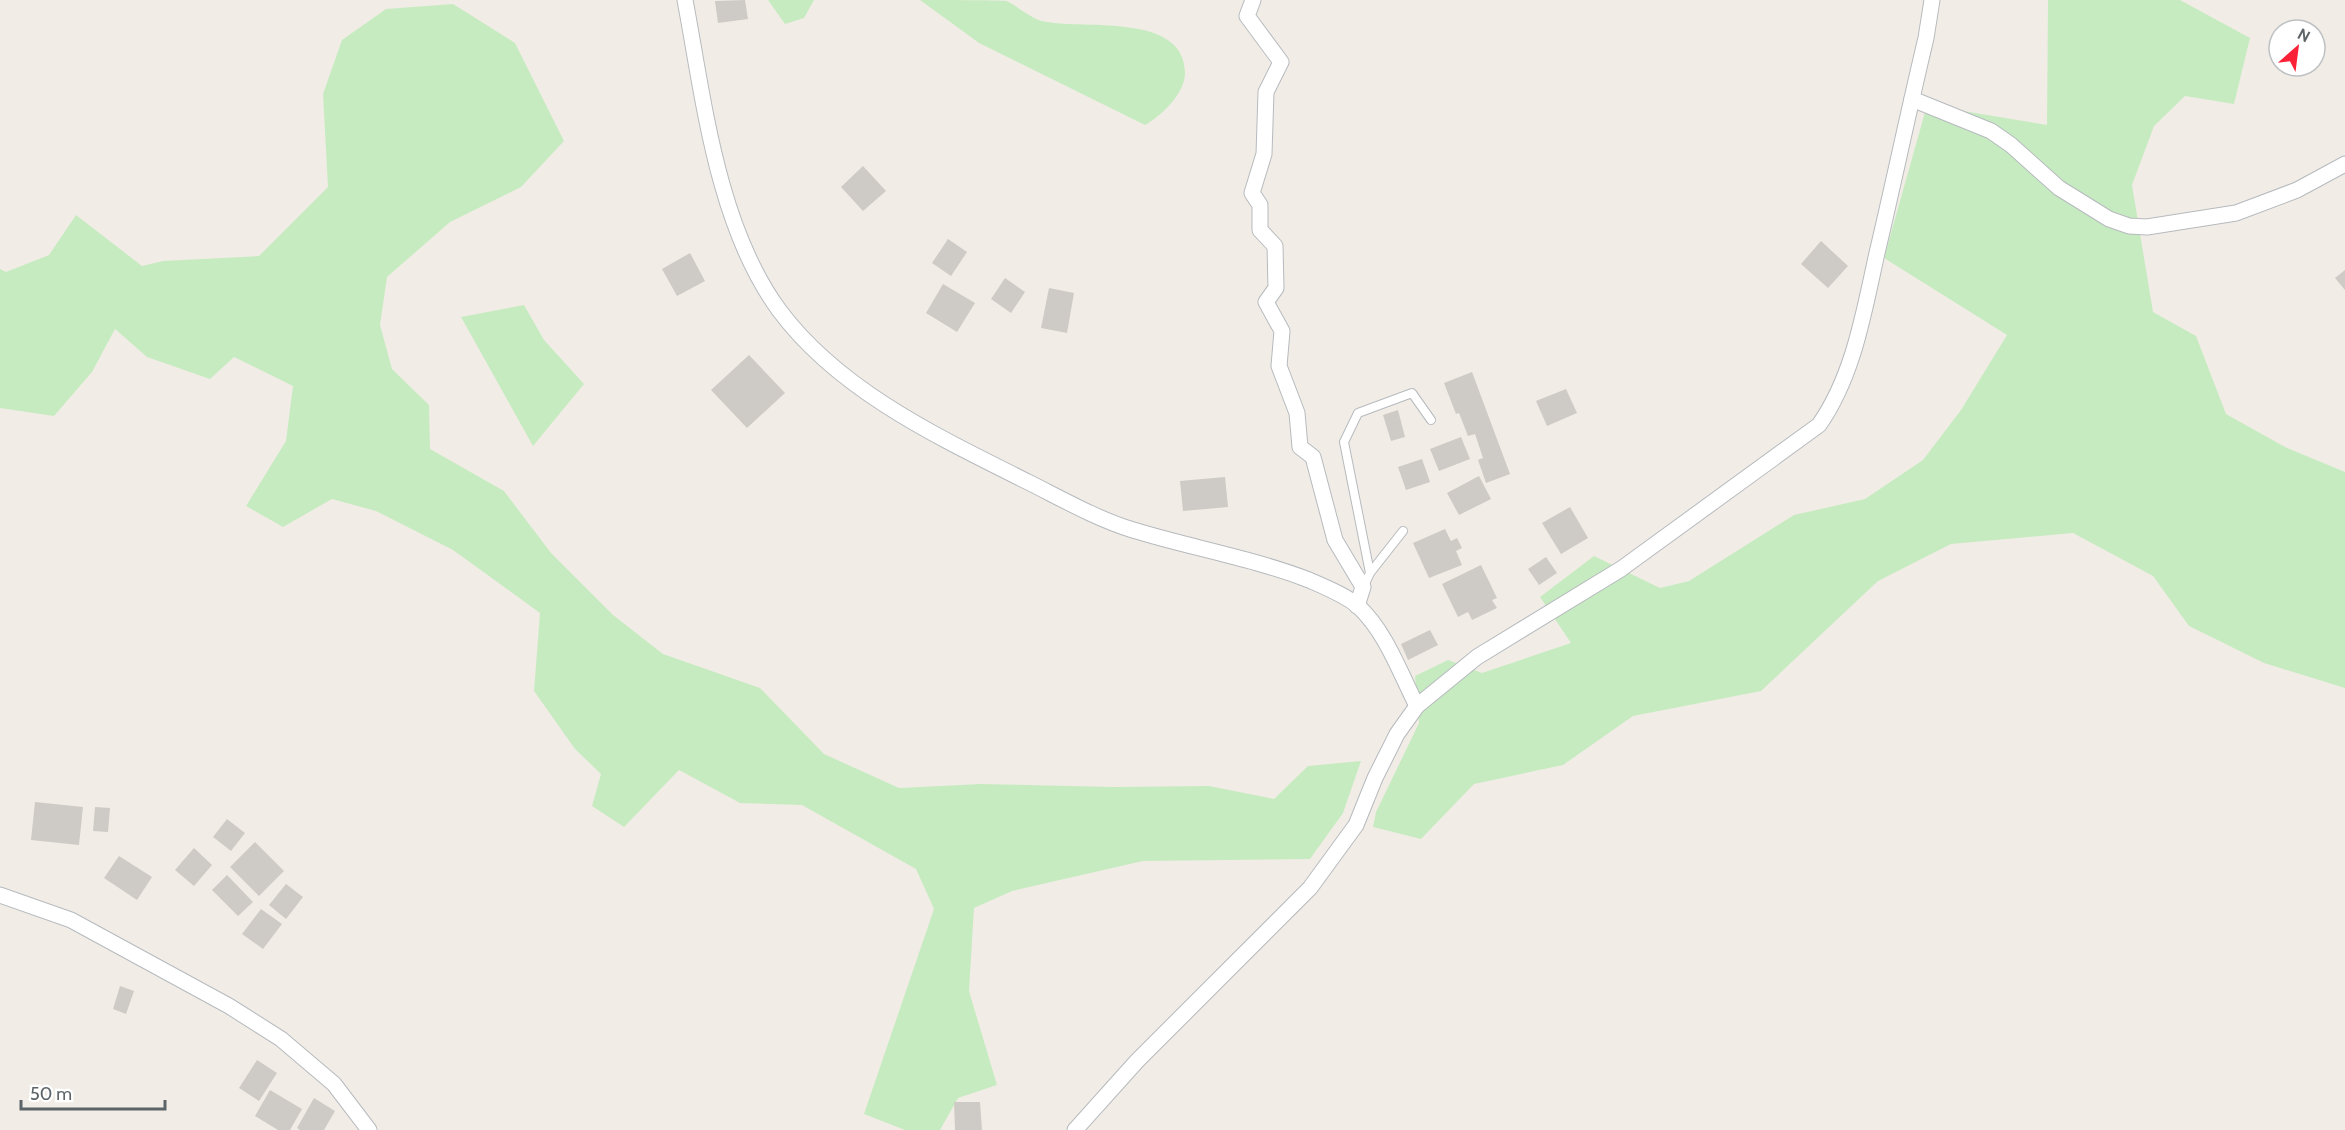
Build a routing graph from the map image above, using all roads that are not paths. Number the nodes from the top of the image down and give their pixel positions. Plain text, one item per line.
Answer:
1 (685, 0) edge
2 (1252, 0) edge
3 (1932, 0) edge
4 (1912, 99) junction
5 (2345, 164) edge
6 (1431, 420) dead end
7 (1403, 531) dead end
8 (1370, 573) junction
9 (1363, 587) junction
10 (1358, 606) junction
11 (1417, 706) junction
12 (0, 895) edge
13 (369, 1130) edge
14 (1075, 1130) edge

1 - 10 street
2 - 9 street
3 - 4 street
4 - 5 street
4 - 11 street
6 - 8 lane
7 - 8 lane
8 - 9 lane
9 - 10 street
10 - 11 street
11 - 14 street
12 - 13 street

